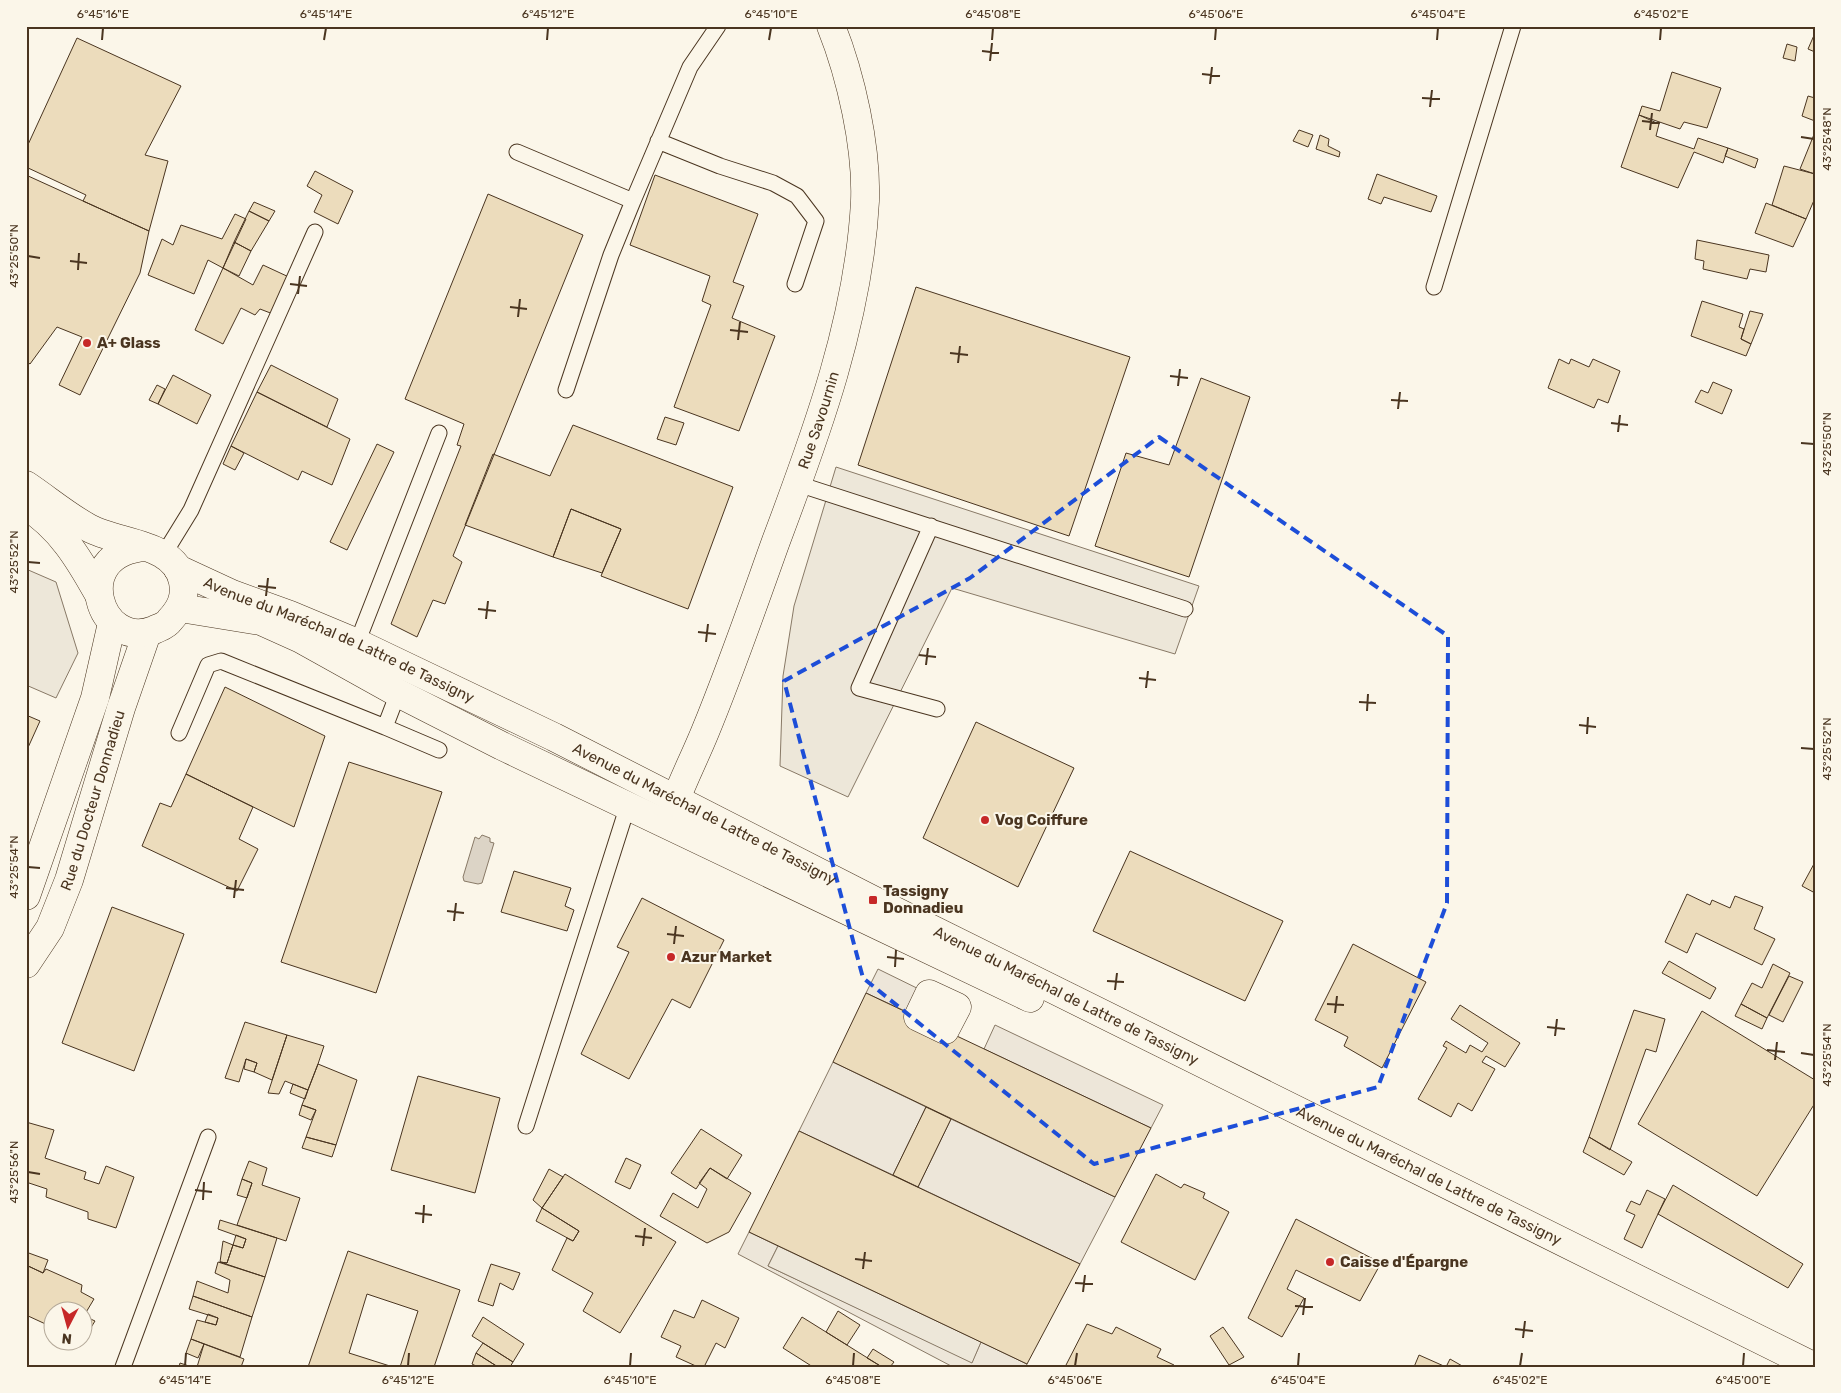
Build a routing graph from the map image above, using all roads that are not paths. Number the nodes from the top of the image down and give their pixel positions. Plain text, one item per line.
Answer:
1 (718, 26) edge
2 (831, 26) edge
3 (1513, 26) edge
4 (658, 142) junction
5 (517, 152) dead end
6 (633, 202) junction
7 (315, 232) dead end
8 (795, 284) dead end
9 (1434, 287) dead end
10 (566, 390) dead end
11 (439, 433) dead end
12 (798, 484) junction
13 (26, 485) edge
14 (26, 506) edge
15 (931, 526) junction
16 (162, 557) junction
17 (98, 593) junction
18 (180, 608) junction
19 (1185, 608) dead end
20 (112, 623) junction
21 (148, 632) junction
22 (357, 644) junction
23 (398, 693) junction
24 (937, 709) dead end
25 (385, 727) junction
26 (179, 733) dead end
27 (439, 750) dead end
28 (676, 798) junction
29 (628, 805) junction
30 (26, 896) edge
31 (26, 964) edge
32 (526, 1126) dead end
33 (208, 1137) dead end
34 (123, 1367) edge
35 (1773, 1367) edge
36 (1815, 1367) edge

1 - 4 lane
2 - 12 main road, Rue Savournin
3 - 9 lane
4 - 6 lane
4 - 8 lane
5 - 6 lane
6 - 10 lane
7 - 16 lane
11 - 22 lane
12 - 15 lane
12 - 28 main road, Rue Savournin
13 - 16 main road, Avenue du Maréchal de Lattre de Tassigny
14 - 17 main road
15 - 19 lane
15 - 24 lane
16 - 17 main road
16 - 18 main road
16 - 22 main road, Avenue du Maréchal de Lattre de Tassigny
17 - 20 main road
18 - 21 main road
18 - 23 main road, Avenue du Maréchal de Lattre de Tassigny
20 - 21 main road
20 - 30 main road, Rue du Docteur Donnadieu
21 - 31 main road, Rue du Docteur Donnadieu
22 - 28 main road, Avenue du Maréchal de Lattre de Tassigny
23 - 25 lane
23 - 29 main road, Avenue du Maréchal de Lattre de Tassigny
25 - 26 lane
25 - 27 lane
28 - 29 lane
28 - 36 main road, Avenue du Maréchal de Lattre de Tassigny
29 - 32 lane
29 - 35 main road, Avenue du Maréchal de Lattre de Tassigny
33 - 34 lane

